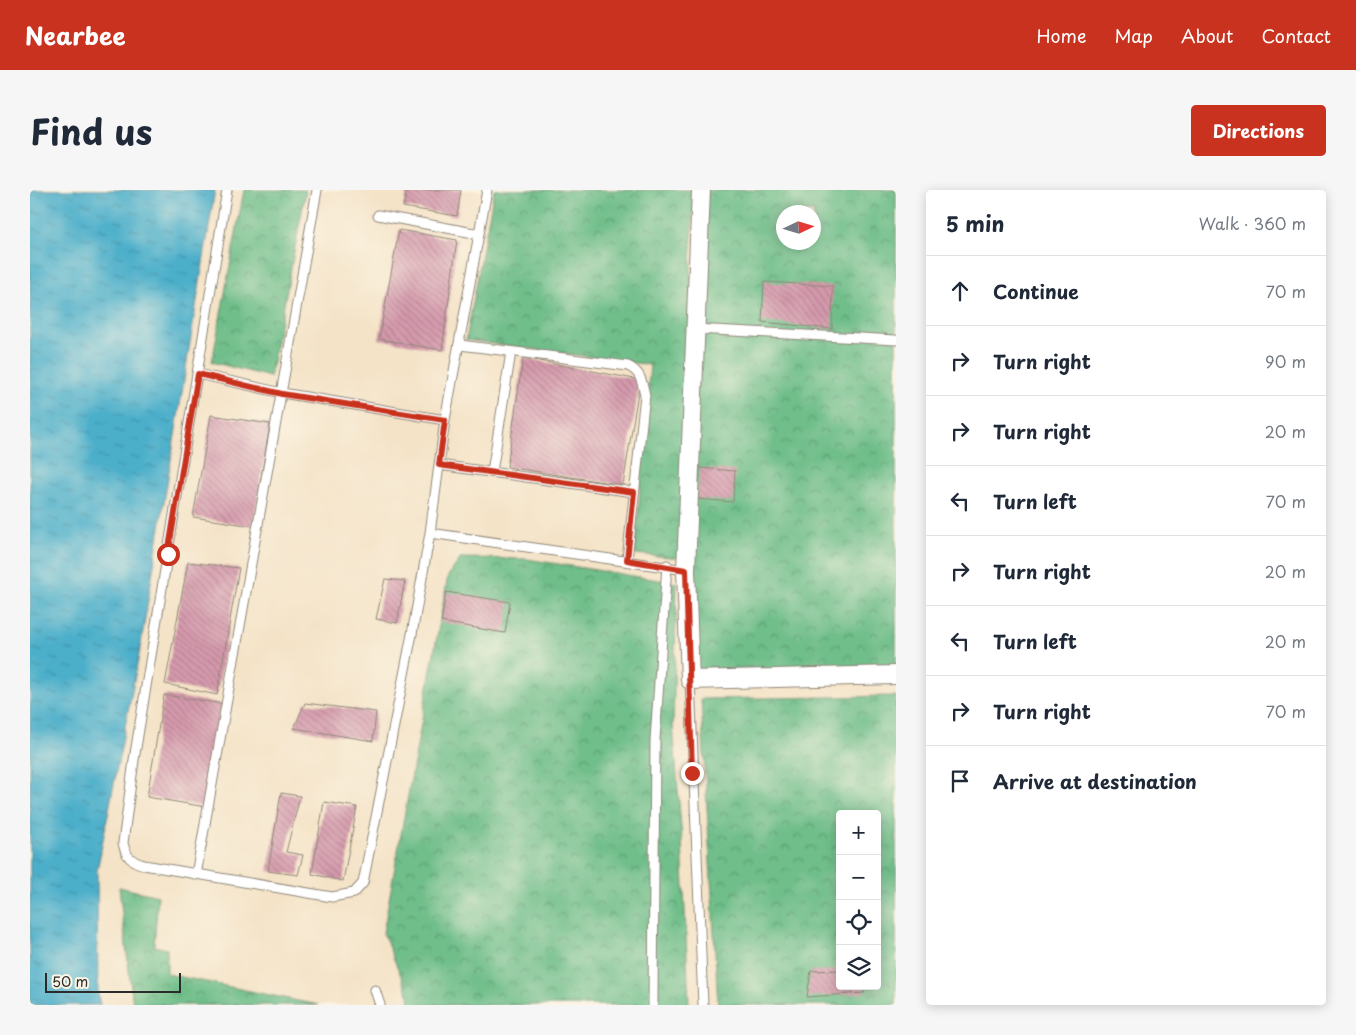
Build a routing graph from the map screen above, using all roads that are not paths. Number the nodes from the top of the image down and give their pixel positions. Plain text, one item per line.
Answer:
1 (227, 190) edge
2 (317, 190) edge
3 (487, 190) edge
4 (701, 190) edge
5 (378, 215) dead end
6 (479, 234) junction
7 (695, 330) junction
8 (896, 340) edge
9 (460, 345) junction
10 (511, 352) junction
11 (198, 374) junction
12 (282, 394) junction
13 (445, 420) junction
14 (439, 465) junction
15 (492, 472) junction
16 (634, 492) junction
17 (430, 532) junction
18 (627, 560) junction
19 (667, 565) junction
20 (686, 570) junction
21 (896, 675) edge
22 (690, 680) junction
23 (196, 875) junction
24 (375, 990) dead end
25 (380, 1005) edge
26 (653, 1005) edge
27 (703, 1005) edge

1 - 11 lane
2 - 12 lane
3 - 6 lane
4 - 7 street
5 - 6 lane
6 - 9 lane
7 - 8 lane
7 - 20 street
9 - 10 lane
9 - 13 lane
10 - 15 lane
10 - 16 lane
11 - 12 lane
11 - 23 lane
12 - 13 lane
12 - 23 lane
13 - 14 lane
14 - 15 lane
14 - 17 lane
15 - 16 lane
16 - 18 lane
17 - 18 lane
17 - 23 lane
18 - 19 lane
19 - 20 lane
19 - 26 lane
20 - 22 street
21 - 22 street
22 - 27 lane
24 - 25 lane

